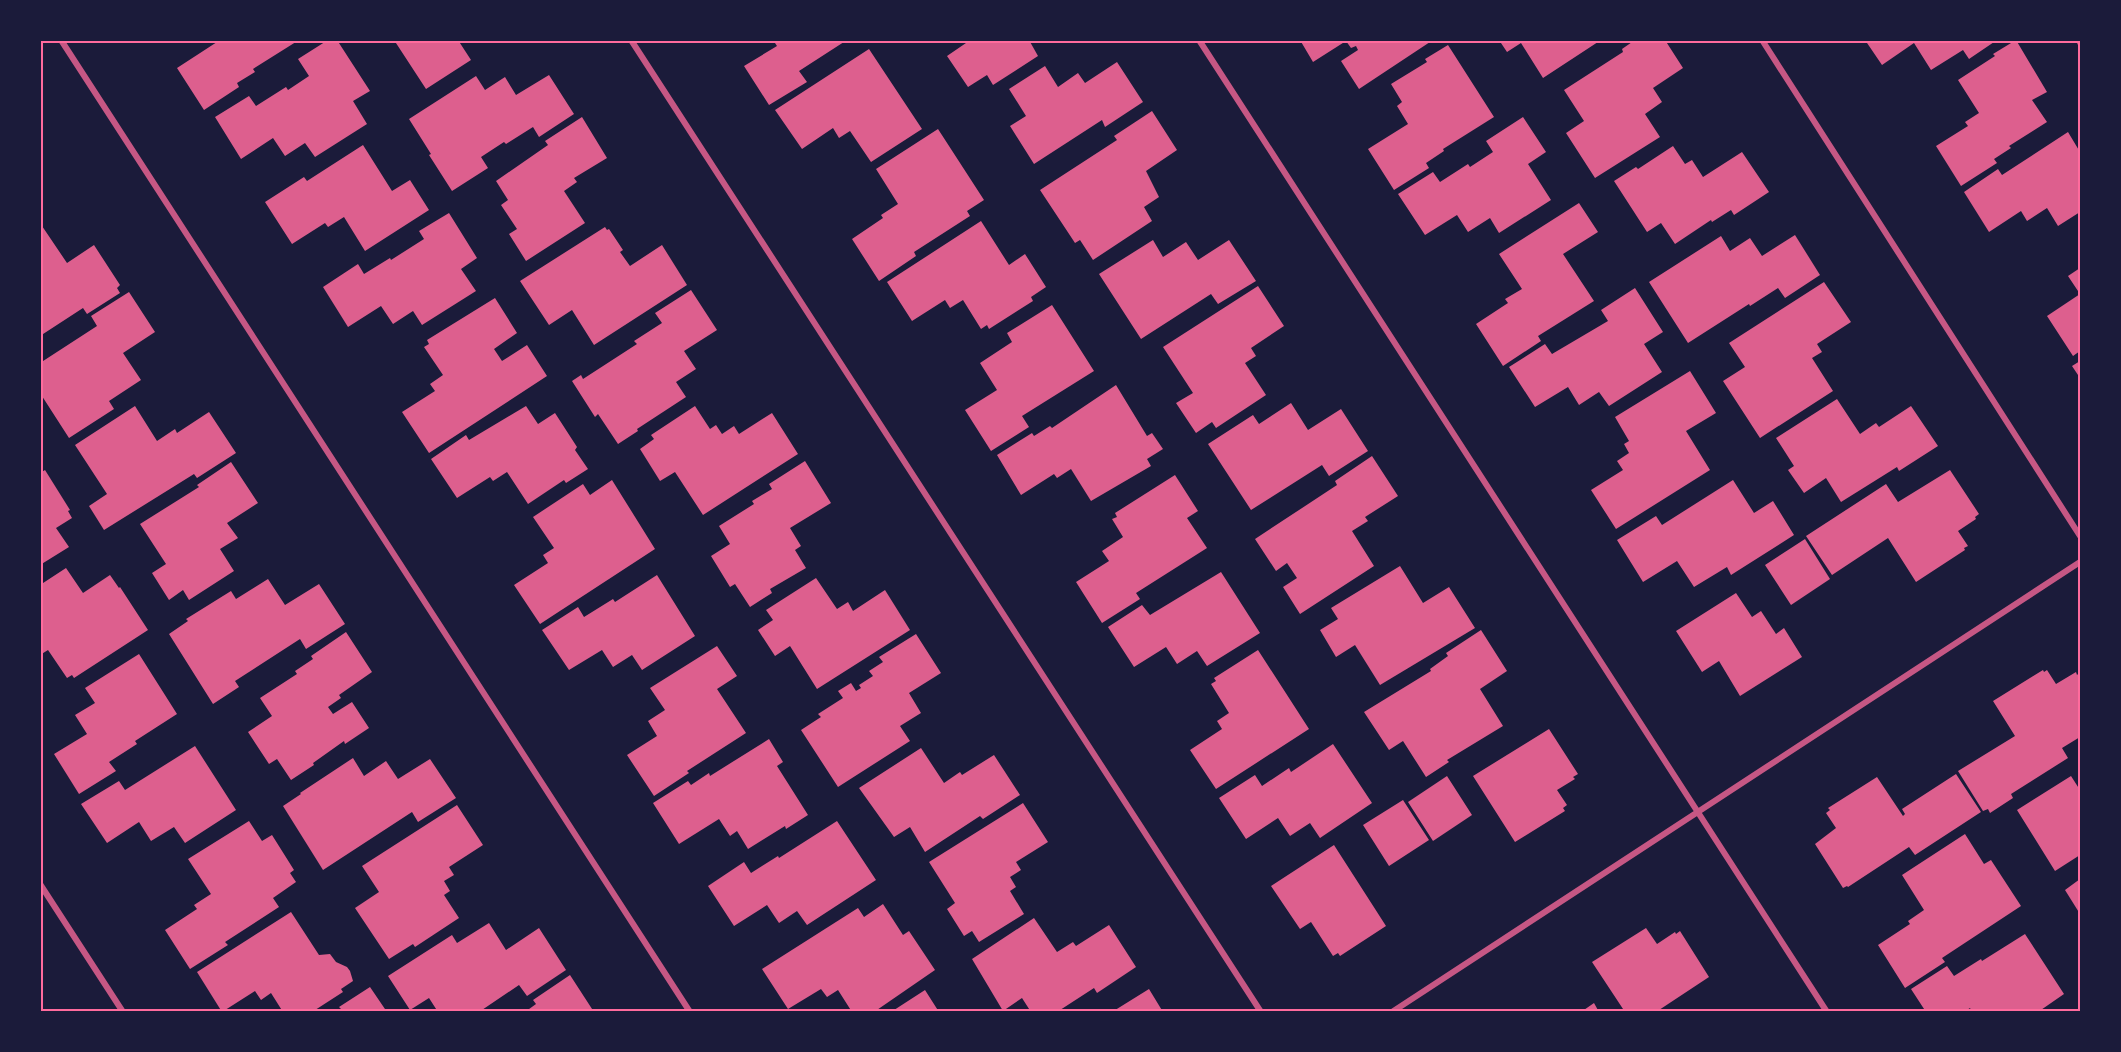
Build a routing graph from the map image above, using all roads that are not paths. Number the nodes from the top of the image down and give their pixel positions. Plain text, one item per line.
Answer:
1 (61, 40) edge
2 (631, 40) edge
3 (1198, 40) edge
4 (1762, 40) edge
5 (2080, 536) edge
6 (2080, 561) edge
7 (1697, 811) junction
8 (40, 884) edge
9 (123, 1011) edge
10 (690, 1011) edge
11 (1261, 1011) edge
12 (1392, 1011) edge
13 (1827, 1011) edge

1 - 10 street
2 - 11 street
3 - 7 street
4 - 5 street
6 - 7 street
7 - 12 street
7 - 13 street
8 - 9 street

